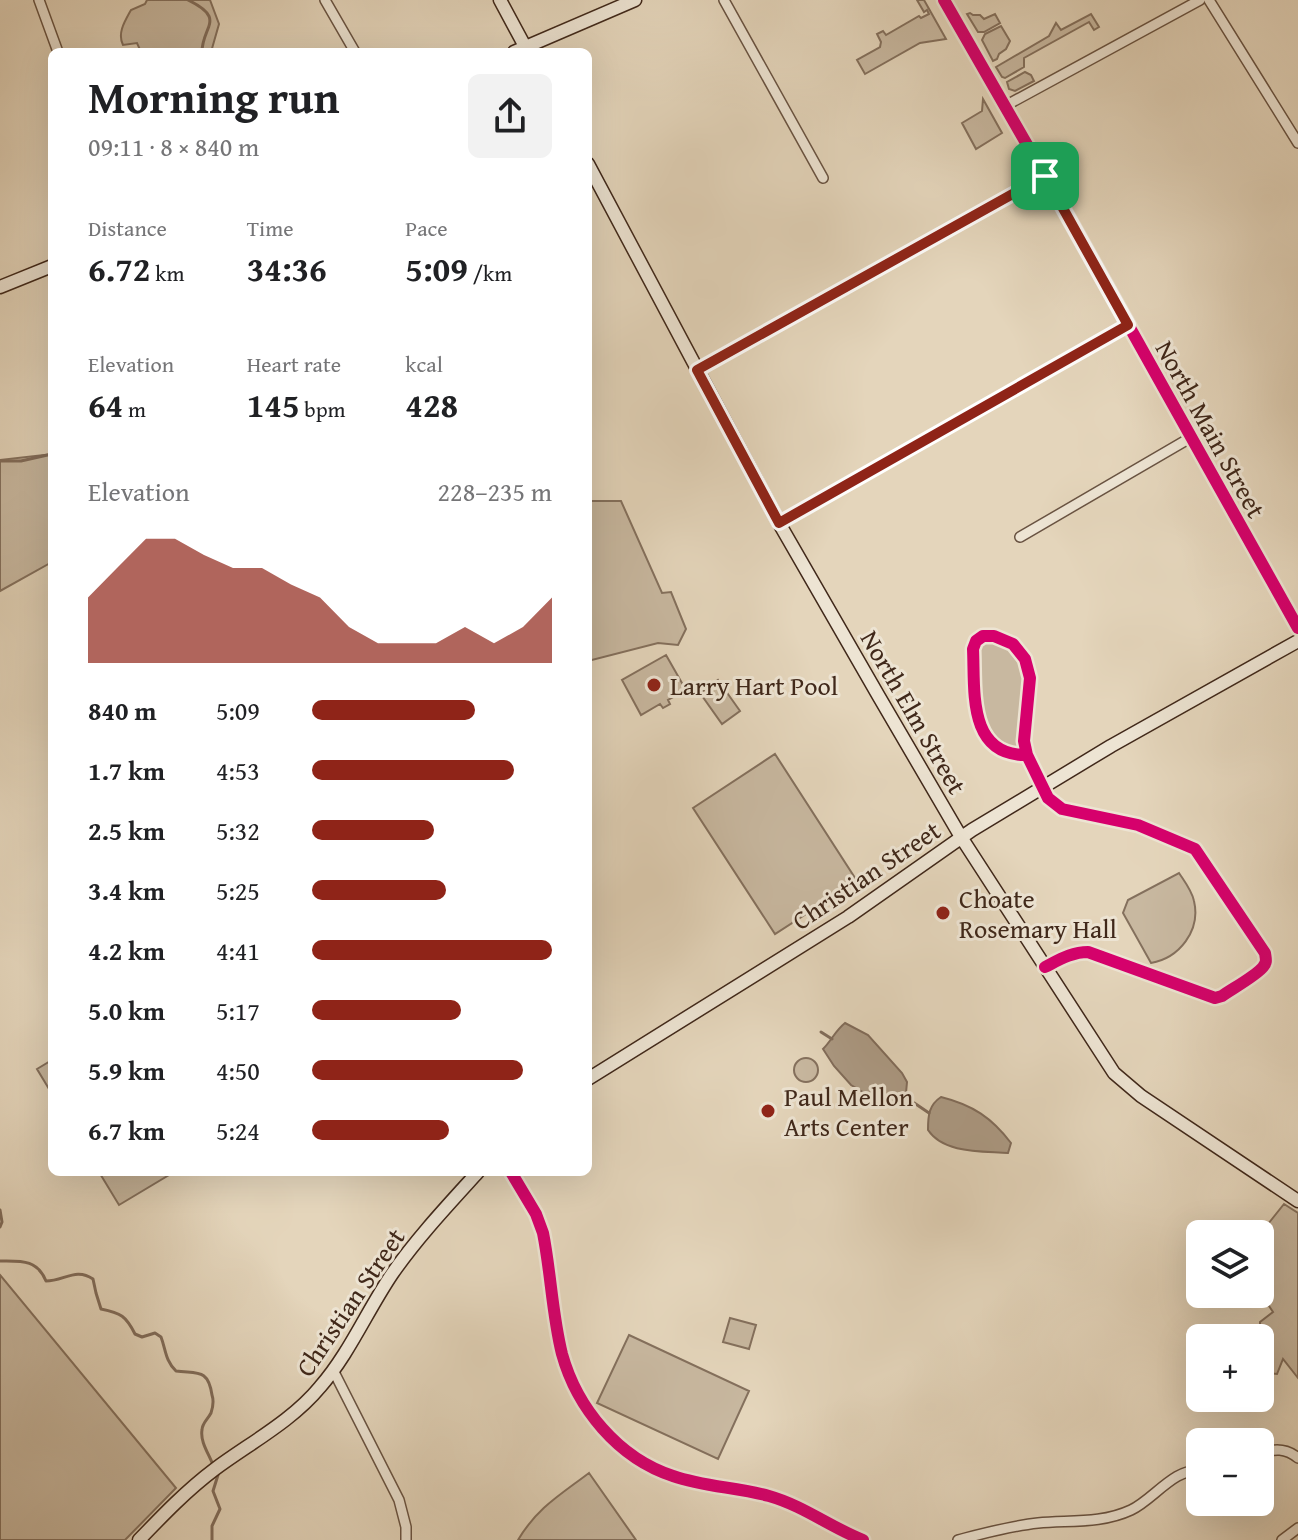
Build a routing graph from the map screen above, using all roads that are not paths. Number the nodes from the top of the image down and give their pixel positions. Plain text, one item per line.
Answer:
1 (39, 0) edge
2 (325, 0) edge
3 (500, 0) edge
4 (635, 0) edge
5 (724, 0) edge
6 (944, 0) edge
7 (1200, 0) edge
8 (1209, 0) edge
9 (57, 48) edge
10 (353, 48) edge
11 (521, 48) edge
12 (527, 48) edge
13 (1005, 106) junction
14 (1298, 143) edge
15 (592, 172) edge
16 (1045, 176) junction
17 (823, 178) dead end
18 (48, 268) edge
19 (0, 287) edge
20 (1128, 325) junction
21 (697, 370) junction
22 (1190, 438) junction
23 (779, 523) junction
24 (1020, 537) dead end
25 (1298, 628) edge
26 (1298, 641) edge
27 (1027, 755) junction
28 (1042, 788) junction
29 (961, 837) junction
30 (1045, 967) junction
31 (592, 1077) edge
32 (474, 1176) edge
33 (513, 1176) edge
34 (1298, 1201) edge
35 (333, 1370) junction
36 (1274, 1449) edge
37 (1298, 1458) edge
38 (1186, 1472) edge
39 (1298, 1528) edge
40 (139, 1540) edge
41 (406, 1540) edge
42 (863, 1540) edge
43 (958, 1540) edge
44 (1282, 1540) edge

1 - 9 street
2 - 10 street
3 - 11 main road
4 - 12 main road
5 - 17 street
6 - 13 main road, North Main Street
7 - 13 street
8 - 14 street
13 - 16 main road, North Main Street
15 - 21 main road, North Elm Street
16 - 20 main road, North Main Street
16 - 21 street
18 - 19 main road
20 - 22 main road, North Main Street
20 - 23 street
21 - 23 main road, North Elm Street
22 - 24 street
22 - 25 main road, North Main Street
23 - 29 main road, North Elm Street
26 - 28 main road, Christian Street
27 - 27 street
27 - 28 street
28 - 29 main road, Christian Street
28 - 30 street
29 - 30 main road, North Elm Street
29 - 31 main road, Christian Street
30 - 34 main road, North Elm Street
32 - 35 main road, Christian Street
33 - 42 street
35 - 40 main road, Christian Street
35 - 41 street
36 - 37 street
38 - 43 street
39 - 44 street

